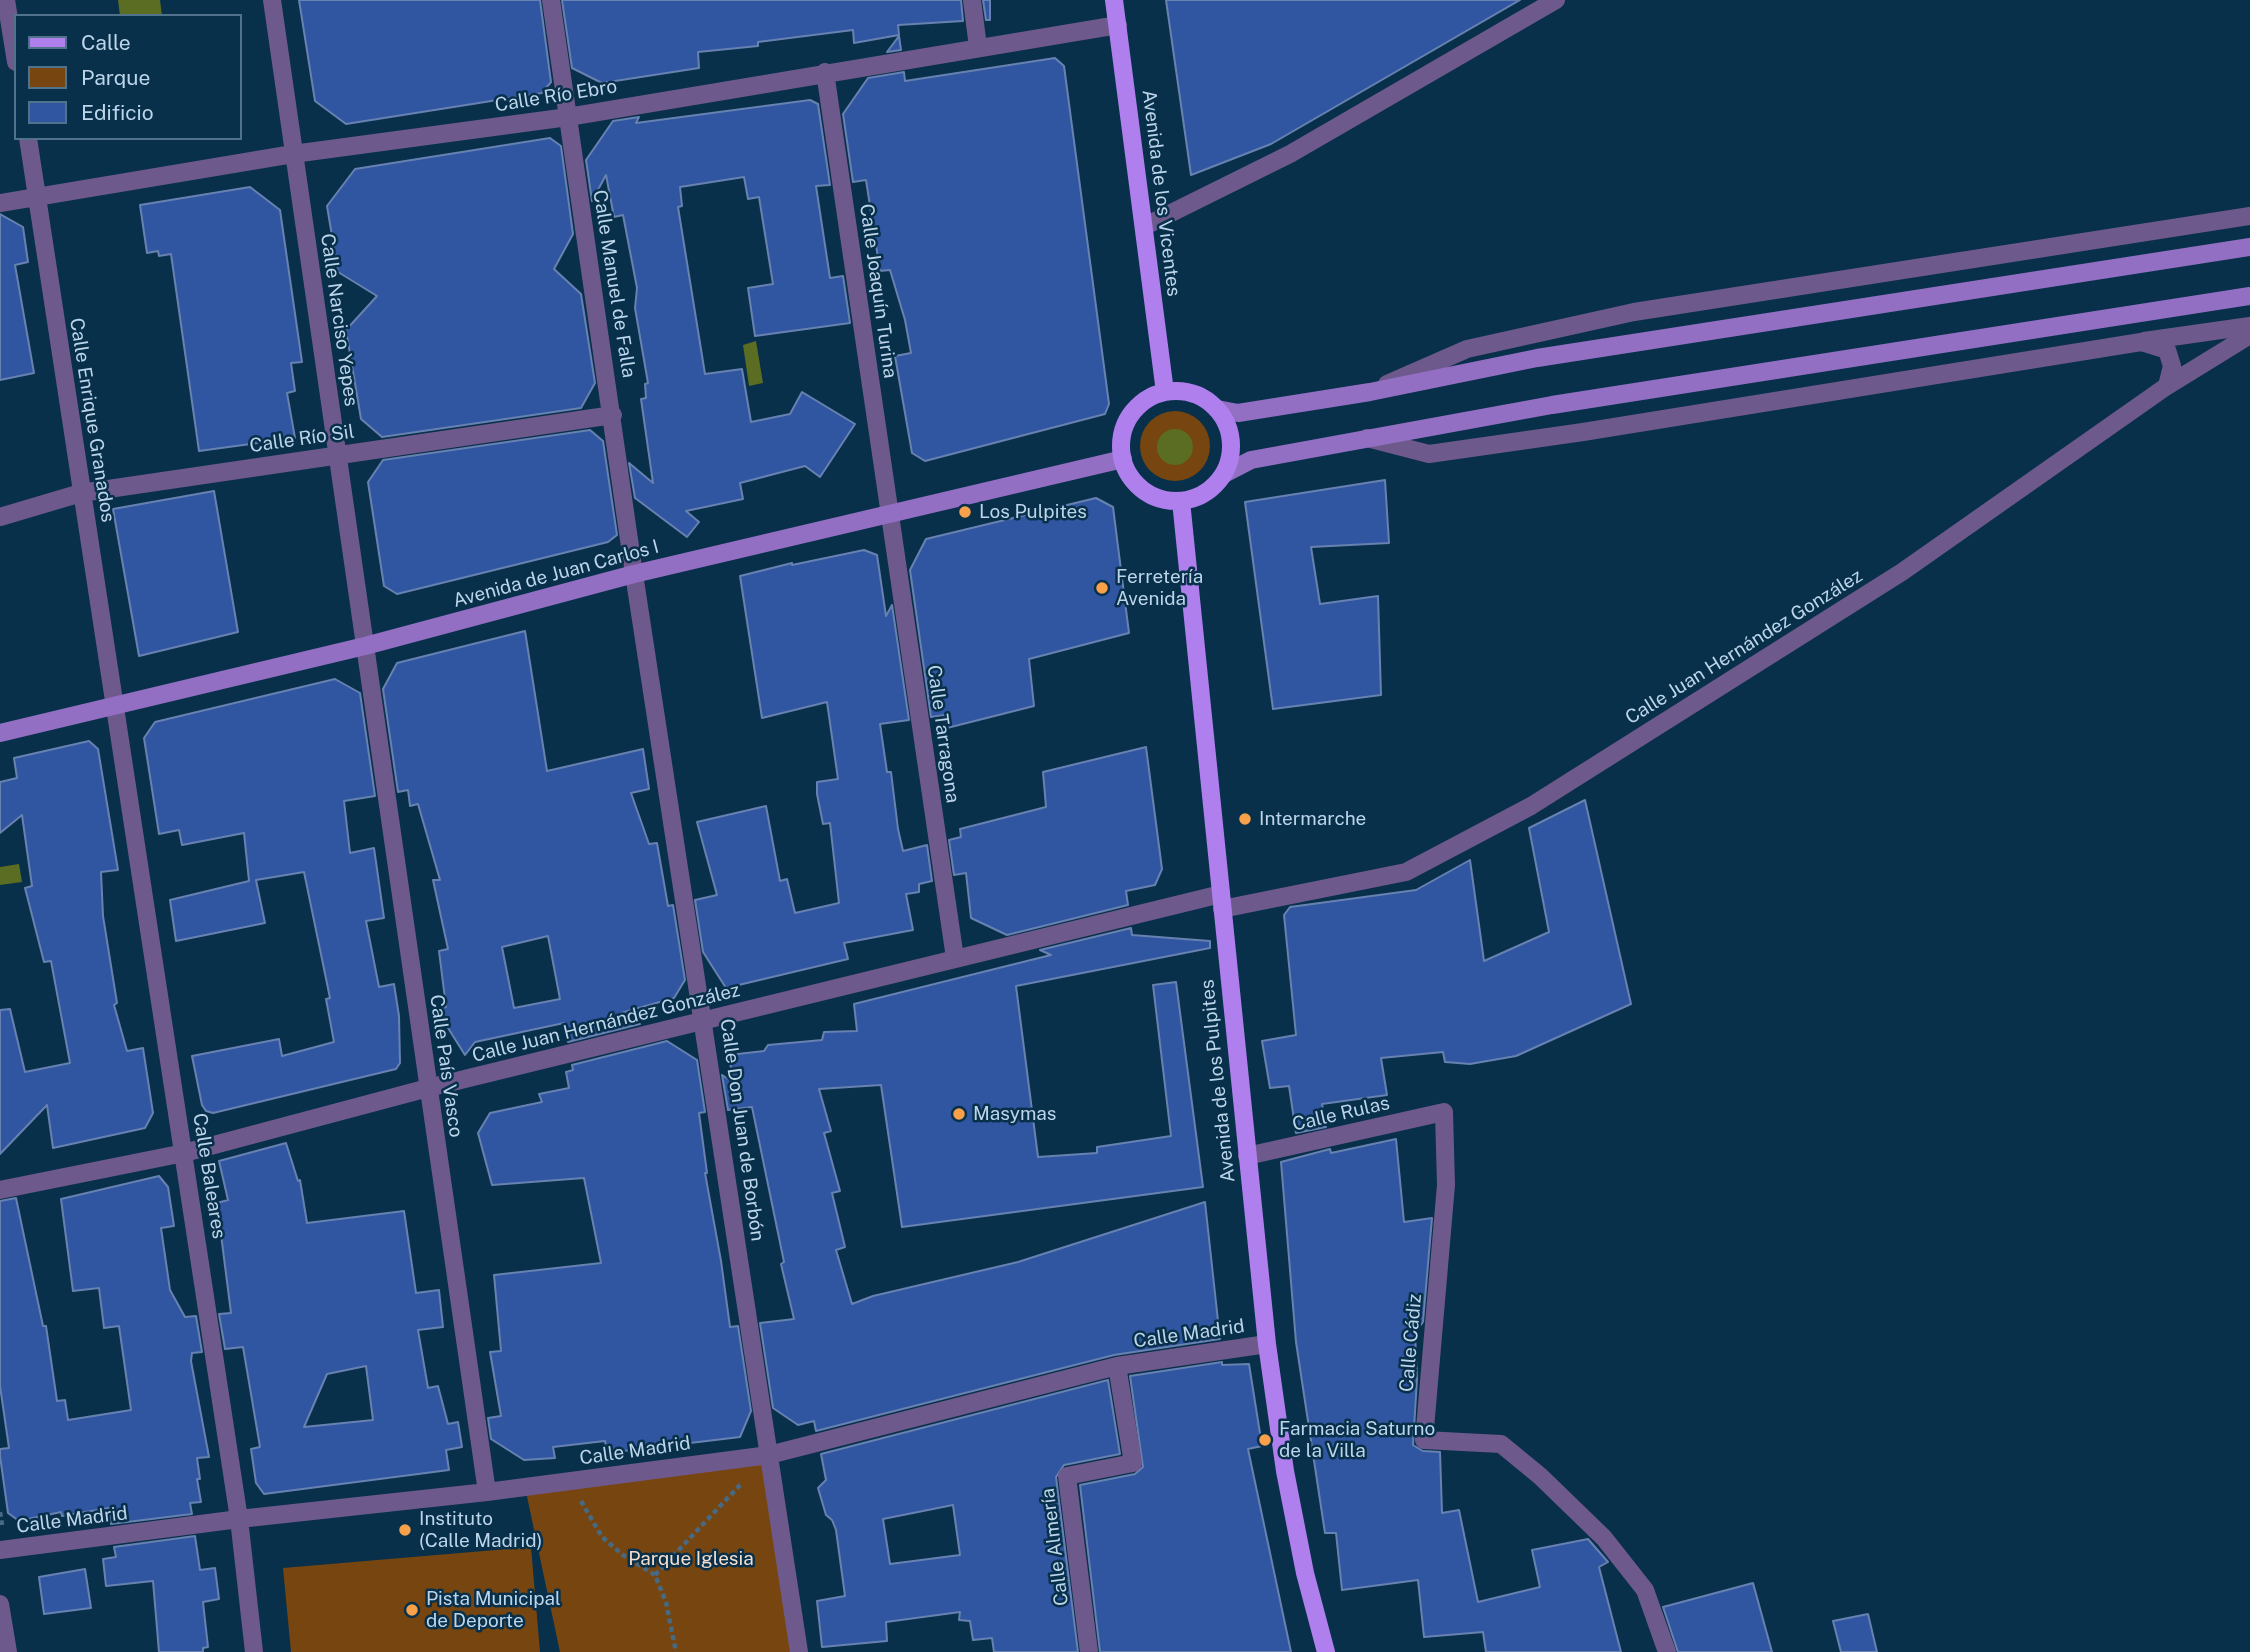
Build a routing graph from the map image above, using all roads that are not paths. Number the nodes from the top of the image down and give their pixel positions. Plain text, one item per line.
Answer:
1 (6, 0) edge
2 (272, 0) edge
3 (551, 0) edge
4 (972, 0) edge
5 (1114, 0) edge
6 (1556, 0) edge
7 (1118, 24) junction
8 (978, 47) junction
9 (14, 50) edge
10 (825, 72) junction
11 (568, 117) junction
12 (28, 140) edge
13 (293, 154) junction
14 (37, 197) junction
15 (0, 204) edge
16 (2250, 216) edge
17 (1145, 226) junction
18 (2250, 247) edge
19 (2250, 296) edge
20 (2250, 326) edge
21 (2250, 335) edge
22 (2141, 342) junction
23 (2167, 386) junction
24 (1165, 392) junction
25 (1370, 392) junction
26 (1217, 409) junction
27 (613, 415) junction
28 (1367, 438) junction
29 (338, 455) junction
30 (1122, 459) junction
31 (1224, 474) junction
32 (81, 493) junction
33 (1181, 500) junction
34 (890, 516) junction
35 (0, 517) edge
36 (634, 574) junction
37 (365, 646) junction
38 (115, 707) junction
39 (0, 733) edge
40 (1221, 901) junction
41 (955, 958) junction
42 (704, 1021) junction
43 (428, 1088) junction
44 (1444, 1112) joint
45 (184, 1153) junction
46 (1247, 1156) junction
47 (0, 1190) edge
48 (1267, 1344) junction
49 (1117, 1366) junction
50 (769, 1455) junction
51 (487, 1492) junction
52 (239, 1519) junction
53 (0, 1550) edge
54 (0, 1604) edge
55 (8, 1652) edge
56 (254, 1652) edge
57 (799, 1652) edge
58 (1089, 1652) edge
59 (1326, 1652) edge
60 (1667, 1652) edge

1 - 9 street
2 - 13 street, Calle Narciso Yepes
3 - 11 street, Calle Manuel de Falla
4 - 8 street
5 - 7 main road, Avenida de los Vicentes
6 - 17 street
7 - 8 street, Calle Río Ebro
7 - 17 main road, Avenida de los Vicentes
8 - 10 street, Calle Río Ebro
10 - 11 street, Calle Río Ebro
10 - 34 street, Calle Joaquín Turina
11 - 13 street, Calle Río Ebro
11 - 27 street, Calle Manuel de Falla
12 - 14 street, Calle Enrique Granados
13 - 14 street, Calle Río Ebro
13 - 29 street, Calle Narciso Yepes
14 - 15 street, Calle Río Ebro
14 - 32 street, Calle Enrique Granados
16 - 25 street
17 - 24 main road, Avenida de los Vicentes
18 - 25 main road
19 - 28 main road
20 - 22 street
21 - 23 street, Calle Juan Hernández González
22 - 23 street
22 - 28 street
23 - 40 street, Calle Juan Hernández González
24 - 26 main road
24 - 30 main road
25 - 26 main road
26 - 31 main road
27 - 29 street, Calle Río Sil
27 - 36 street, Calle Manuel de Falla
28 - 31 main road
29 - 32 street, Calle Río Sil
29 - 37 street, Calle Narciso Yepes
30 - 33 main road
30 - 34 main road, Avenida de Juan Carlos I
31 - 33 main road
32 - 35 street, Calle Río Sil
32 - 38 street, Calle Enrique Granados
33 - 40 main road, Avenida de los Pulpites
34 - 36 main road, Avenida de Juan Carlos I
34 - 41 street, Calle Tarragona
36 - 37 main road, Avenida de Juan Carlos I
36 - 42 street, Calle Don Juan de Borbón
37 - 38 main road, Avenida de Juan Carlos I
37 - 43 street, Calle País Vasco
38 - 39 main road, Avenida de Juan Carlos I
38 - 45 street, Calle Baleares
40 - 41 street, Calle Juan Hernández González
40 - 46 main road, Avenida de los Pulpites
41 - 42 street, Calle Juan Hernández González
42 - 43 street, Calle Juan Hernández González
42 - 50 street, Calle Don Juan de Borbón
43 - 45 street, Calle Juan Hernández González
43 - 51 street, Calle País Vasco
44 - 46 street, Calle Rulas
44 - 60 street, Calle Cádiz
45 - 47 street, Calle Juan Hernández González
45 - 52 street, Calle Baleares
46 - 48 main road, Avenida de los Pulpites
48 - 49 street, Calle Madrid
48 - 59 main road, Avenida de los Pulpites
49 - 50 street, Calle Madrid
49 - 58 street, Calle Almería
50 - 51 street, Calle Madrid
50 - 57 street, Calle Don Juan de Borbón
51 - 52 street, Calle Madrid
52 - 53 street, Calle Madrid
52 - 56 street, Calle Baleares
54 - 55 street

